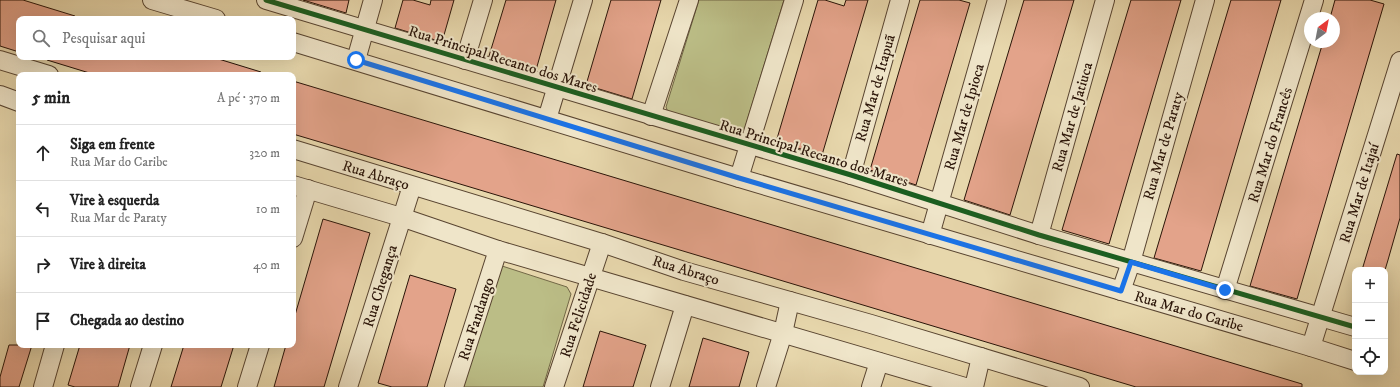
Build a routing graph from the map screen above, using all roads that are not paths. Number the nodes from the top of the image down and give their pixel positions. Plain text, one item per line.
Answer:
1 (373, 0) edge
2 (482, 0) edge
3 (583, 0) edge
4 (689, 0) edge
5 (794, 0) edge
6 (900, 0) edge
7 (997, 0) edge
8 (1105, 0) edge
9 (1205, 0) edge
10 (1314, 0) edge
11 (270, 1) edge
12 (162, 2) edge
13 (206, 16) edge
14 (365, 29) junction
15 (296, 43) edge
16 (0, 60) edge
17 (356, 60) junction
18 (465, 60) junction
19 (1400, 62) edge
20 (33, 72) edge
21 (557, 88) junction
22 (0, 95) edge
23 (16, 101) edge
24 (652, 116) junction
25 (547, 119) junction
26 (750, 146) junction
27 (296, 150) edge
28 (851, 175) junction
29 (739, 178) junction
30 (412, 186) junction
31 (300, 187) edge
32 (939, 204) junction
33 (296, 216) edge
34 (402, 218) junction
35 (930, 235) junction
36 (1039, 235) junction
37 (602, 243) junction
38 (498, 250) junction
39 (1131, 262) junction
40 (591, 277) junction
41 (1225, 290) junction
42 (1121, 291) junction
43 (790, 301) junction
44 (685, 305) junction
45 (1320, 317) junction
46 (1352, 325) edge
47 (782, 333) junction
48 (1311, 347) junction
49 (54, 348) edge
50 (152, 348) edge
51 (259, 348) edge
52 (981, 357) junction
53 (1352, 360) edge
54 (879, 362) junction
55 (43, 387) edge
56 (140, 387) edge
57 (247, 387) edge
58 (348, 387) edge
59 (454, 387) edge
60 (554, 387) edge
61 (660, 387) edge
62 (766, 387) edge
63 (871, 387) edge
64 (965, 387) edge
65 (974, 387) edge
66 (1080, 387) edge

1 - 14 street
2 - 18 street
3 - 21 street
4 - 24 street
5 - 26 street
6 - 28 street, Rua Mar de Itapuã
7 - 32 street, Rua Mar de Ipioca
8 - 36 street, Rua Mar de Jatiuca
9 - 39 street, Rua Mar de Paraty
10 - 41 street, Rua Mar do Francês
11 - 14 street, Rua Principal Recanto dos Mares
12 - 13 street
14 - 17 street
14 - 18 street, Rua Principal Recanto dos Mares
15 - 17 street, Rua Mar do Caribe
16 - 20 street
17 - 25 street, Rua Mar do Caribe
18 - 21 street, Rua Principal Recanto dos Mares
19 - 45 street, Rua Mar de Itajaí
21 - 24 street, Rua Principal Recanto dos Mares
21 - 25 street
22 - 23 street
24 - 26 street, Rua Principal Recanto dos Mares
25 - 29 street, Rua Mar do Caribe
26 - 28 street, Rua Principal Recanto dos Mares
26 - 29 street
27 - 30 street, Rua Abraço
28 - 32 street, Rua Principal Recanto dos Mares
29 - 35 street, Rua Mar do Caribe
30 - 34 street, Rua Chegança
30 - 37 street, Rua Abraço
31 - 33 street
31 - 34 street
32 - 35 street, Rua Mar de Ipioca
32 - 36 street, Rua Principal Recanto dos Mares
34 - 38 street
34 - 58 street, Rua Chegança
35 - 42 street, Rua Mar do Caribe
36 - 39 street, Rua Principal Recanto dos Mares
37 - 40 street, Rua Felicidade
37 - 43 street, Rua Abraço
38 - 40 street
38 - 59 street, Rua Fandango
39 - 41 street, Rua Principal Recanto dos Mares
39 - 42 street, Rua Mar de Paraty
40 - 44 street
40 - 60 street, Rua Felicidade
41 - 45 street, Rua Principal Recanto dos Mares
42 - 48 street, Rua Mar do Caribe
43 - 47 street
43 - 52 street, Rua Abraço
44 - 47 street
44 - 61 street
45 - 46 street, Rua Principal Recanto dos Mares
45 - 48 street, Rua Mar de Itajaí
47 - 54 street
47 - 62 street
48 - 53 street, Rua Mar do Caribe
49 - 55 street
50 - 56 street
51 - 57 street
52 - 65 street
52 - 66 street, Rua Abraço
54 - 63 street
54 - 64 street

